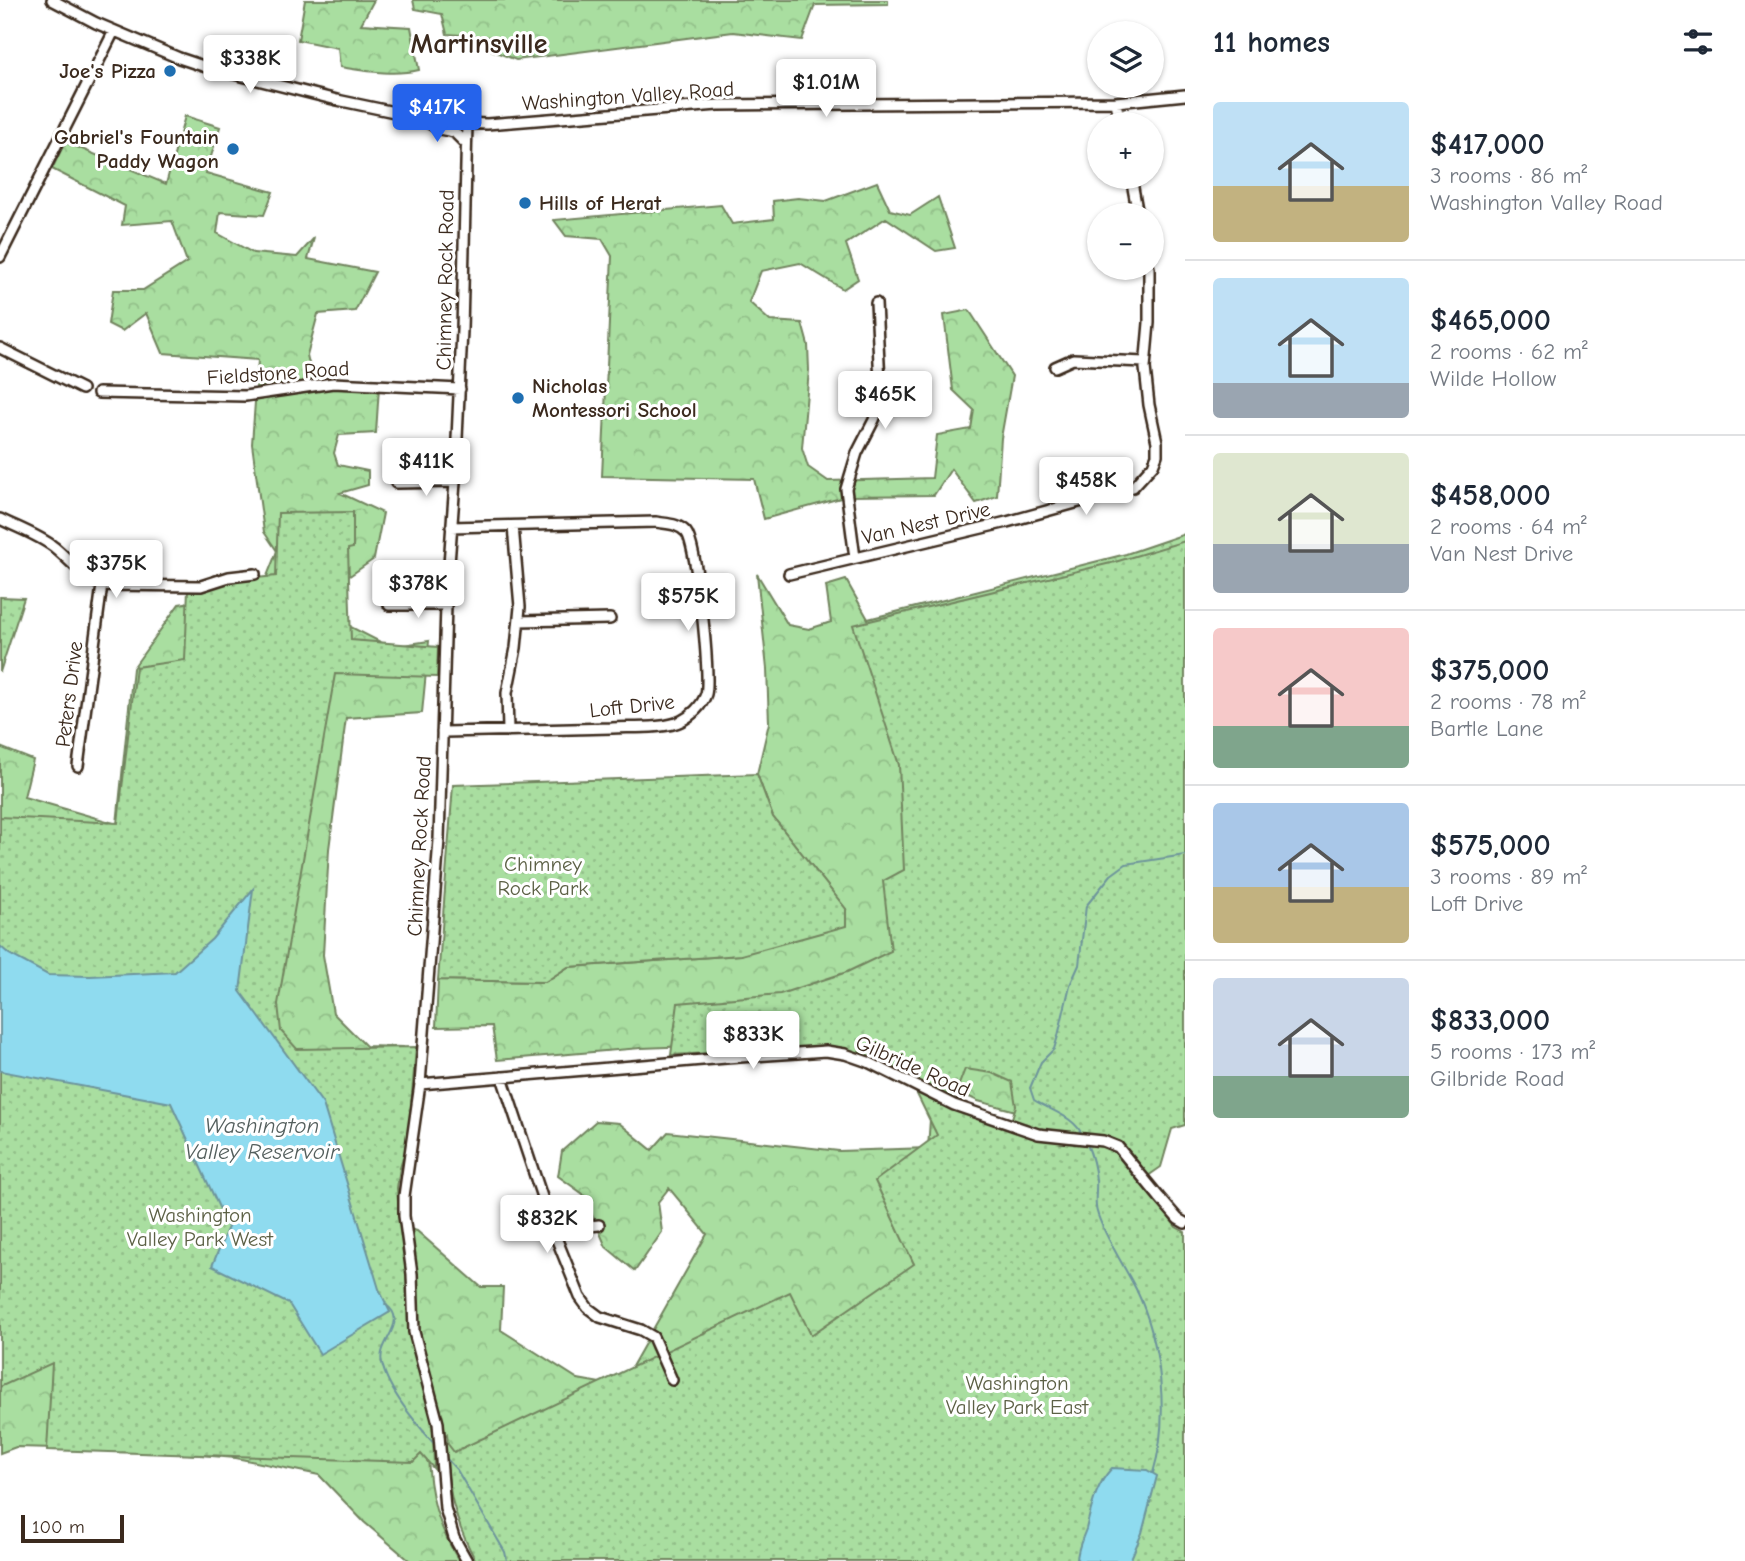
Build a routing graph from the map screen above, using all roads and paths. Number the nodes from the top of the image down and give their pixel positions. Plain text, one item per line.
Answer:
1 (52, 0) edge
2 (114, 31) junction
3 (1185, 95) edge
4 (1116, 102) junction
5 (1118, 112) edge
6 (425, 120) junction
7 (467, 123) junction
8 (466, 144) junction
9 (0, 257) edge
10 (1149, 280) edge
11 (876, 303) dead end
12 (0, 348) edge
13 (1145, 362) junction
14 (1055, 367) dead end
15 (82, 389) dead end
16 (460, 389) junction
17 (98, 393) dead end
18 (455, 482) junction
19 (396, 483) dead end
20 (0, 519) edge
21 (513, 526) junction
22 (452, 527) junction
23 (855, 558) junction
24 (255, 574) dead end
25 (789, 574) dead end
26 (102, 585) junction
27 (389, 605) dead end
28 (446, 605) junction
29 (610, 619) dead end
30 (519, 621) junction
31 (508, 731) junction
32 (442, 732) junction
33 (78, 766) dead end
34 (502, 1077) junction
35 (421, 1084) junction
36 (1185, 1223) edge
37 (598, 1225) dead end
38 (553, 1230) junction
39 (672, 1380) dead end
40 (467, 1561) edge

1 - 2 street, Washington Valley Road
2 - 6 street, Washington Valley Road
2 - 9 street
3 - 4 street, Washington Valley Road
4 - 5 street
4 - 7 street, Washington Valley Road
6 - 7 street, Washington Valley Road
6 - 8 street
7 - 8 street, Chimney Rock Road
8 - 16 street, Chimney Rock Road
10 - 13 street, Van Nest Drive
11 - 23 street
12 - 15 street
13 - 14 street
13 - 23 street, Van Nest Drive
16 - 17 street, Fieldstone Road
16 - 18 street, Chimney Rock Road
18 - 19 street
18 - 22 street, Chimney Rock Road
20 - 26 street
21 - 22 street, Loft Drive
21 - 30 street
21 - 31 street, Loft Drive
22 - 28 street, Chimney Rock Road
23 - 25 street, Van Nest Drive
24 - 26 street
26 - 33 street, Peters Drive
27 - 28 street
28 - 32 street, Chimney Rock Road
29 - 30 street
30 - 31 street
31 - 32 street, Loft Drive
32 - 35 street, Chimney Rock Road
34 - 35 street, Gilbride Road
34 - 36 street, Gilbride Road
34 - 38 street
35 - 40 street, Chimney Rock Road
37 - 38 street
38 - 39 street

